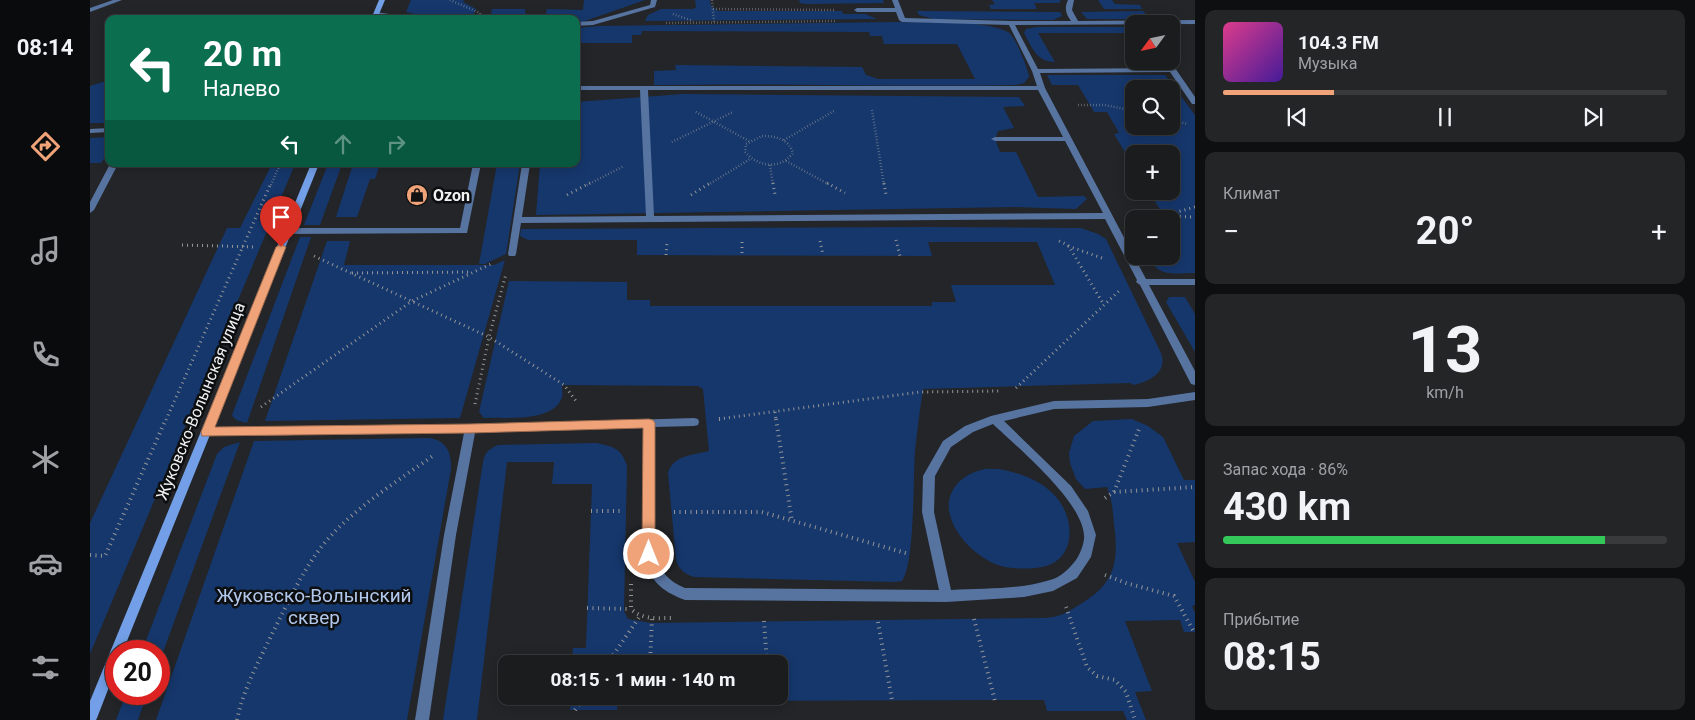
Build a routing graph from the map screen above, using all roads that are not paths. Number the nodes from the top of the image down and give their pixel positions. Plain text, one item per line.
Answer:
1 (119, 0) edge
2 (382, 0) edge
3 (654, 0) edge
4 (895, 0) edge
5 (1071, 0) edge
6 (90, 10) edge
7 (857, 10) road end
8 (899, 10) junction
9 (375, 15) edge
10 (1195, 22) edge
11 (1011, 23) junction
12 (1076, 23) junction
13 (580, 24) edge
14 (1036, 71) junction
15 (580, 88) edge
16 (644, 88) junction
17 (1041, 88) junction
18 (1192, 94) edge
19 (1195, 102) edge
20 (105, 130) edge
21 (90, 131) edge
22 (1067, 138) junction
23 (995, 139) dead end
24 (112, 167) edge
25 (314, 167) edge
26 (476, 167) edge
27 (526, 167) edge
28 (90, 210) edge
29 (1107, 216) junction
30 (650, 219) junction
31 (517, 220) junction
32 (287, 231) junction
33 (512, 254) road end
34 (1141, 282) junction
35 (1195, 282) edge
36 (1195, 381) edge
37 (1195, 396) edge
38 (995, 419) junction
39 (694, 422) road end
40 (649, 423) junction
41 (470, 429) junction
42 (207, 432) junction
43 (946, 596) junction
44 (122, 640) edge
45 (105, 681) edge
46 (90, 718) edge
47 (422, 720) edge

1 - 6 lane
2 - 9 main road
3 - 13 lane
4 - 8 lane
5 - 12 lane
7 - 8 lane
8 - 11 lane
10 - 12 lane
11 - 12 lane
11 - 14 lane
14 - 17 lane
14 - 18 lane
15 - 16 lane
16 - 17 lane
16 - 30 lane
17 - 22 lane
18 - 19 lane
20 - 21 lane
22 - 23 lane
22 - 29 lane
24 - 28 lane
25 - 32 main road, Жуковско-Волынская улица
26 - 32 lane
27 - 31 lane
29 - 30 lane
29 - 34 lane
30 - 31 lane
31 - 33 lane
32 - 42 main road, Жуковско-Волынская улица
34 - 35 lane
34 - 36 lane
37 - 38 lane
38 - 43 lane
38 - 43 lane
39 - 40 lane
40 - 41 lane
40 - 43 lane
41 - 42 lane
41 - 47 lane
42 - 44 main road, Жуковско-Волынская улица
45 - 46 main road, Жуковско-Волынская улица

